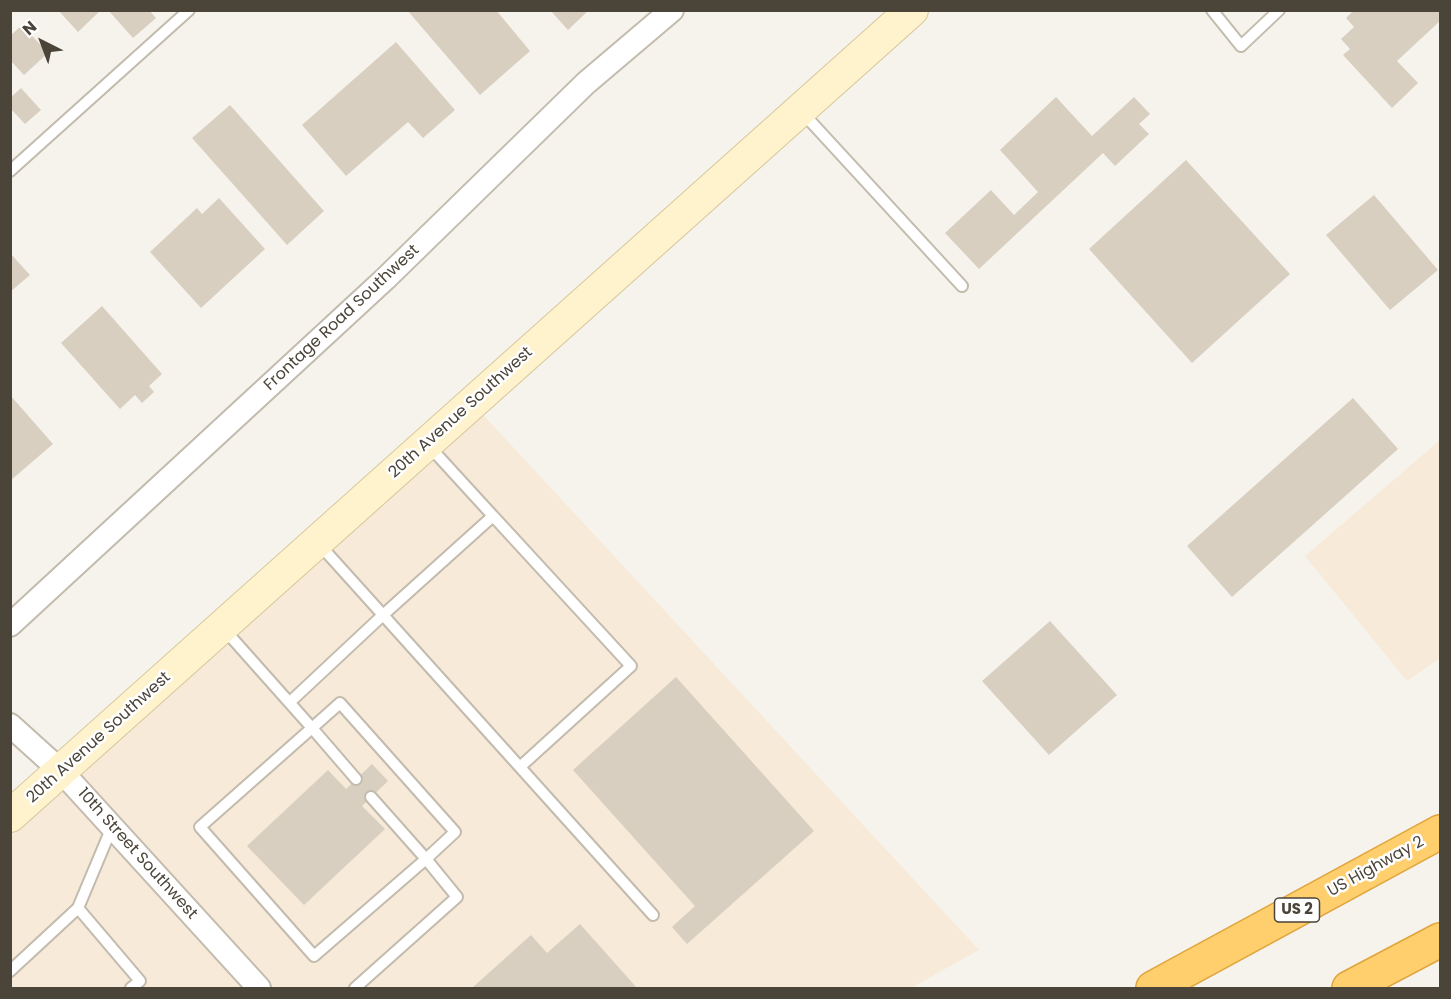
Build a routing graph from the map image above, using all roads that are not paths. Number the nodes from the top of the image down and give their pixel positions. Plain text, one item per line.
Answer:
1 (189, 10) edge
2 (672, 10) edge
3 (912, 10) edge
4 (1212, 10) edge
5 (1279, 10) edge
6 (801, 110) junction
7 (10, 171) edge
8 (962, 286) dead end
9 (427, 444) junction
10 (493, 516) junction
11 (316, 542) junction
12 (383, 615) junction
13 (10, 625) edge
14 (223, 628) junction
15 (290, 702) junction
16 (10, 725) edge
17 (312, 728) junction
18 (521, 766) junction
19 (62, 772) junction
20 (356, 779) dead end
21 (371, 797) dead end
22 (10, 816) edge
23 (112, 827) junction
24 (1440, 832) edge
25 (426, 859) junction
26 (78, 908) junction
27 (653, 915) dead end
28 (1440, 940) edge
29 (10, 971) edge
30 (131, 988) edge
31 (258, 988) edge
32 (355, 988) edge
33 (1153, 988) edge
34 (1349, 988) edge

1 - 7 lane
2 - 13 street, Frontage Road Southwest
3 - 6 street, 20th Avenue Southwest
4 - 5 lane
6 - 8 lane
6 - 9 street, 20th Avenue Southwest
9 - 10 lane
9 - 11 street, 20th Avenue Southwest
10 - 12 lane
10 - 18 lane
11 - 12 lane
11 - 14 street, 20th Avenue Southwest
12 - 15 lane
12 - 18 lane
14 - 15 lane
14 - 19 street, 20th Avenue Southwest
15 - 17 lane
16 - 19 street, 10th Street Southwest
17 - 20 lane
17 - 25 lane
17 - 25 lane
18 - 27 lane
19 - 22 street, 20th Avenue Southwest
19 - 23 street, 10th Street Southwest
21 - 25 lane
23 - 26 lane
23 - 31 street, 10th Street Southwest
24 - 33 highway, US Highway 2 / US 2
25 - 32 lane
26 - 29 lane
26 - 30 lane
28 - 34 highway

